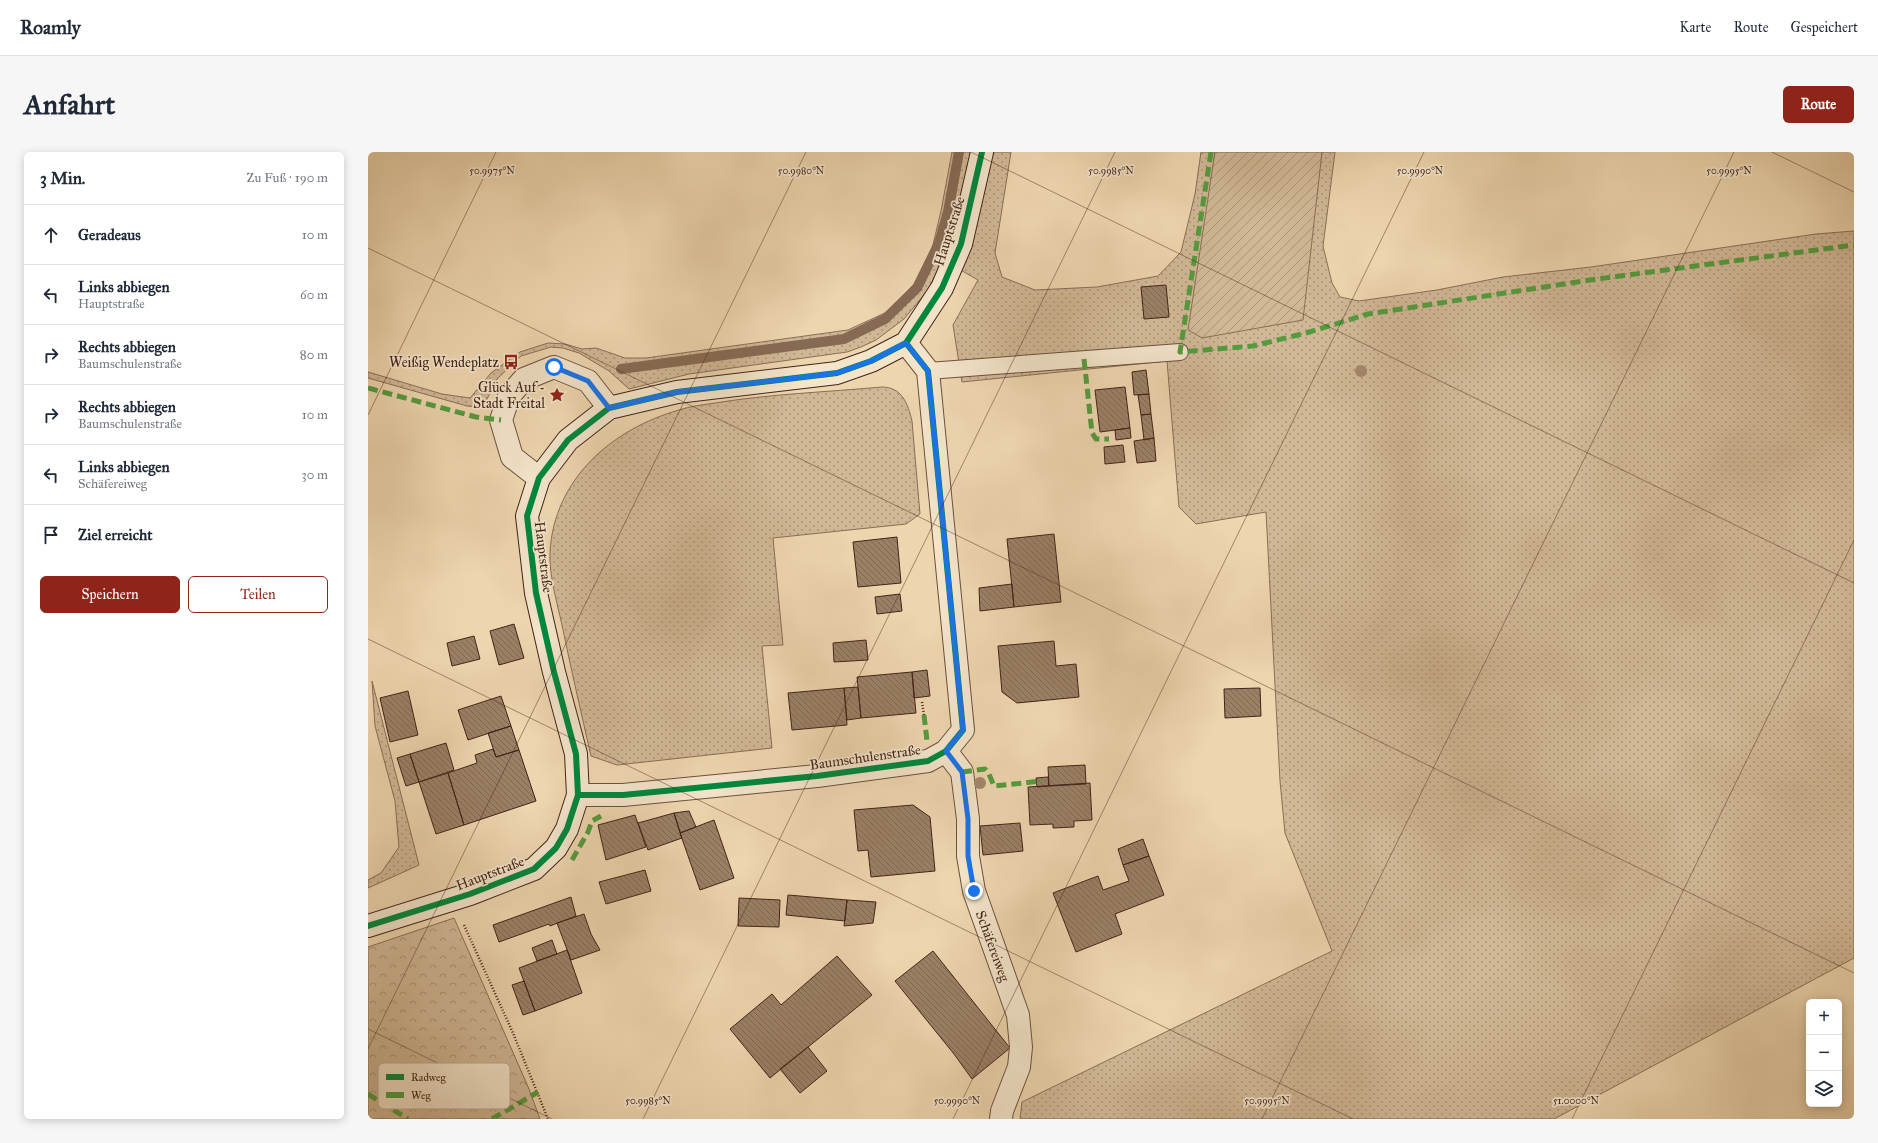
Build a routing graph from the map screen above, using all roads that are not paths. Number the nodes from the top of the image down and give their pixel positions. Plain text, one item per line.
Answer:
1 (982, 152) edge
2 (906, 343) junction
3 (1180, 352) dead end
4 (928, 371) junction
5 (609, 408) junction
6 (540, 478) junction
7 (946, 751) junction
8 (578, 795) junction
9 (368, 926) edge
10 (1001, 1119) edge

1 - 2 street, Hauptstraße
2 - 4 street
2 - 5 street, Hauptstraße
3 - 4 lane
4 - 7 street, Baumschulenstraße
5 - 6 street, Hauptstraße
5 - 6 street
6 - 8 street, Hauptstraße
7 - 8 street, Baumschulenstraße
7 - 10 street, Schäfereiweg
8 - 9 street, Hauptstraße

